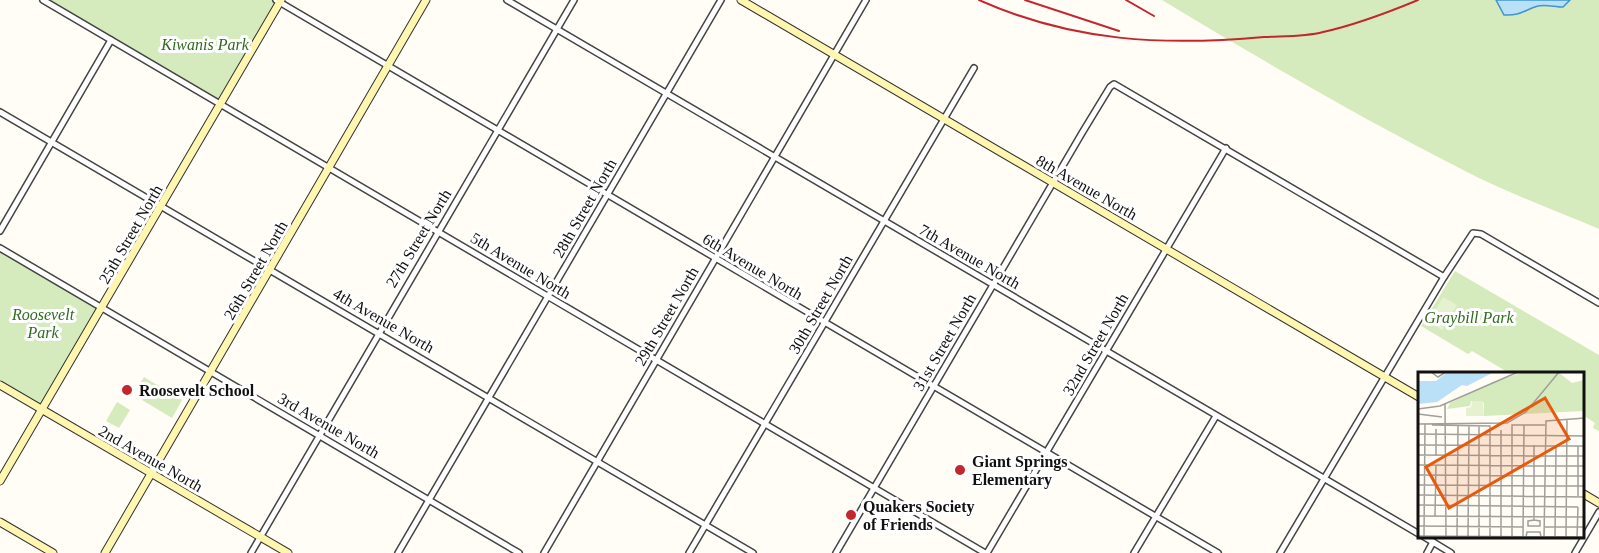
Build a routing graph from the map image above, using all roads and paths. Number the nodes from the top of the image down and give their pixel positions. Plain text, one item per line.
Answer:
1 (43, 0) edge
2 (426, 0) edge
3 (507, 0) edge
4 (574, 0) edge
5 (721, 0) edge
6 (741, 0) edge
7 (866, 0) edge
8 (279, 1) edge
9 (557, 30) junction
10 (111, 40) junction
11 (834, 55) junction
12 (388, 66) junction
13 (974, 68) dead end
14 (665, 92) junction
15 (221, 104) junction
16 (0, 112) edge
17 (944, 119) junction
18 (498, 130) junction
19 (51, 142) junction
20 (1226, 148) junction
21 (774, 158) junction
22 (329, 169) junction
23 (1053, 183) junction
24 (608, 194) junction
25 (162, 207) junction
26 (884, 221) junction
27 (0, 231) edge
28 (438, 231) junction
29 (0, 248) edge
30 (1166, 248) junction
31 (716, 259) junction
32 (271, 269) junction
33 (1444, 277) junction
34 (993, 285) junction
35 (548, 297) junction
36 (1599, 303) edge
37 (102, 308) junction
38 (824, 323) junction
39 (378, 332) junction
40 (1106, 351) junction
41 (656, 360) junction
42 (211, 371) junction
43 (1384, 376) junction
44 (0, 385) edge
45 (933, 387) junction
46 (1418, 396) edge
47 (488, 397) junction
48 (42, 410) junction
49 (1216, 416) junction
50 (765, 424) junction
51 (319, 436) junction
52 (1047, 452) junction
53 (597, 461) junction
54 (151, 474) junction
55 (1324, 478) junction
56 (0, 481) edge
57 (874, 488) junction
58 (1584, 494) edge
59 (429, 499) junction
60 (1599, 503) edge
61 (1599, 512) edge
62 (1156, 516) junction
63 (0, 522) edge
64 (705, 526) junction
65 (1418, 533) edge
66 (261, 537) junction
67 (1425, 538) edge
68 (1584, 538) edge
69 (1584, 538) edge
70 (1433, 542) junction
71 (53, 553) edge
72 (105, 553) edge
73 (251, 553) edge
74 (288, 553) edge
75 (398, 553) edge
76 (519, 553) edge
77 (544, 553) edge
78 (689, 553) edge
79 (753, 553) edge
80 (836, 553) edge
81 (986, 553) edge
82 (1134, 553) edge
83 (1218, 553) edge
84 (1280, 553) edge
85 (1426, 553) edge
86 (1451, 553) edge
87 (1575, 553) edge

1 - 10 street, 5th Avenue North
2 - 12 street, 26th Street North
3 - 9 street, 7th Avenue North
4 - 9 street, 27th Street North
5 - 14 street, 28th Street North
6 - 11 street, 8th Avenue North
7 - 11 street, 29th Street North
8 - 12 street, 6th Avenue North
8 - 15 street, 25th Street North
9 - 14 street, 7th Avenue North
9 - 18 street, 27th Street North
10 - 15 street, 5th Avenue North
10 - 19 street
11 - 17 street, 8th Avenue North
11 - 21 street, 29th Street North
12 - 18 street, 6th Avenue North
12 - 22 street, 26th Street North
13 - 17 street, 30th Street North
14 - 21 street, 7th Avenue North
14 - 24 street, 28th Street North
15 - 22 street, 5th Avenue North
15 - 25 street, 25th Street North
16 - 19 street, 4th Avenue North
17 - 23 street, 8th Avenue North
17 - 26 street, 30th Street North
18 - 24 street, 6th Avenue North
18 - 28 street, 27th Street North
19 - 25 street, 4th Avenue North
19 - 27 street
20 - 23 street, 31st Street North
20 - 30 street, 32nd Street North
20 - 33 street
21 - 26 street, 7th Avenue North
21 - 31 street, 29th Street North
22 - 28 street, 5th Avenue North
22 - 32 street, 26th Street North
23 - 30 street, 8th Avenue North
23 - 34 street, 31st Street North
24 - 31 street, 6th Avenue North
24 - 35 street, 28th Street North
25 - 32 street, 4th Avenue North
25 - 37 street, 25th Street North
26 - 34 street, 7th Avenue North
26 - 38 street, 30th Street North
28 - 35 street, 5th Avenue North
28 - 39 street, 27th Street North
29 - 37 street, 3rd Avenue North
30 - 40 street, 32nd Street North
30 - 43 street, 8th Avenue North
31 - 38 street, 6th Avenue North
31 - 41 street, 29th Street North
32 - 39 street, 4th Avenue North
32 - 42 street, 26th Street North
33 - 36 street
33 - 43 street
34 - 40 street, 7th Avenue North
34 - 45 street, 31st Street North
35 - 41 street, 5th Avenue North
35 - 47 street, 28th Street North
37 - 42 street, 3rd Avenue North
37 - 48 street, 25th Street North
38 - 45 street, 6th Avenue North
38 - 50 street, 30th Street North
39 - 47 street, 4th Avenue North
39 - 51 street, 27th Street North
40 - 49 street, 7th Avenue North
40 - 52 street, 32nd Street North
41 - 50 street, 5th Avenue North
41 - 53 street, 29th Street North
42 - 51 street, 3rd Avenue North
42 - 54 street, 26th Street North
43 - 46 street, 8th Avenue North
43 - 55 street
44 - 48 street, 2nd Avenue North
45 - 52 street, 6th Avenue North
45 - 57 street, 31st Street North
47 - 53 street, 4th Avenue North
47 - 59 street, 28th Street North
48 - 54 street, 2nd Avenue North
48 - 56 street, 25th Street North
49 - 55 street, 7th Avenue North
49 - 62 street
50 - 57 street, 5th Avenue North
50 - 64 street, 30th Street North
51 - 59 street, 3rd Avenue North
51 - 66 street, 27th Street North
52 - 62 street, 6th Avenue North
52 - 81 street, 32nd Street North
53 - 64 street, 4th Avenue North
53 - 77 street, 29th Street North
54 - 66 street, 2nd Avenue North
54 - 72 street, 26th Street North
55 - 65 street, 7th Avenue North
55 - 84 street
57 - 80 street, 31st Street North
57 - 81 street, 5th Avenue North
58 - 60 street
59 - 75 street, 28th Street North
59 - 76 street, 3rd Avenue North
61 - 69 street
62 - 82 street
62 - 83 street, 6th Avenue North
63 - 71 street
64 - 78 street, 30th Street North
64 - 79 street, 4th Avenue North
66 - 73 street, 27th Street North
66 - 74 street, 2nd Avenue North
67 - 70 street
68 - 87 street
70 - 85 street
70 - 86 street

